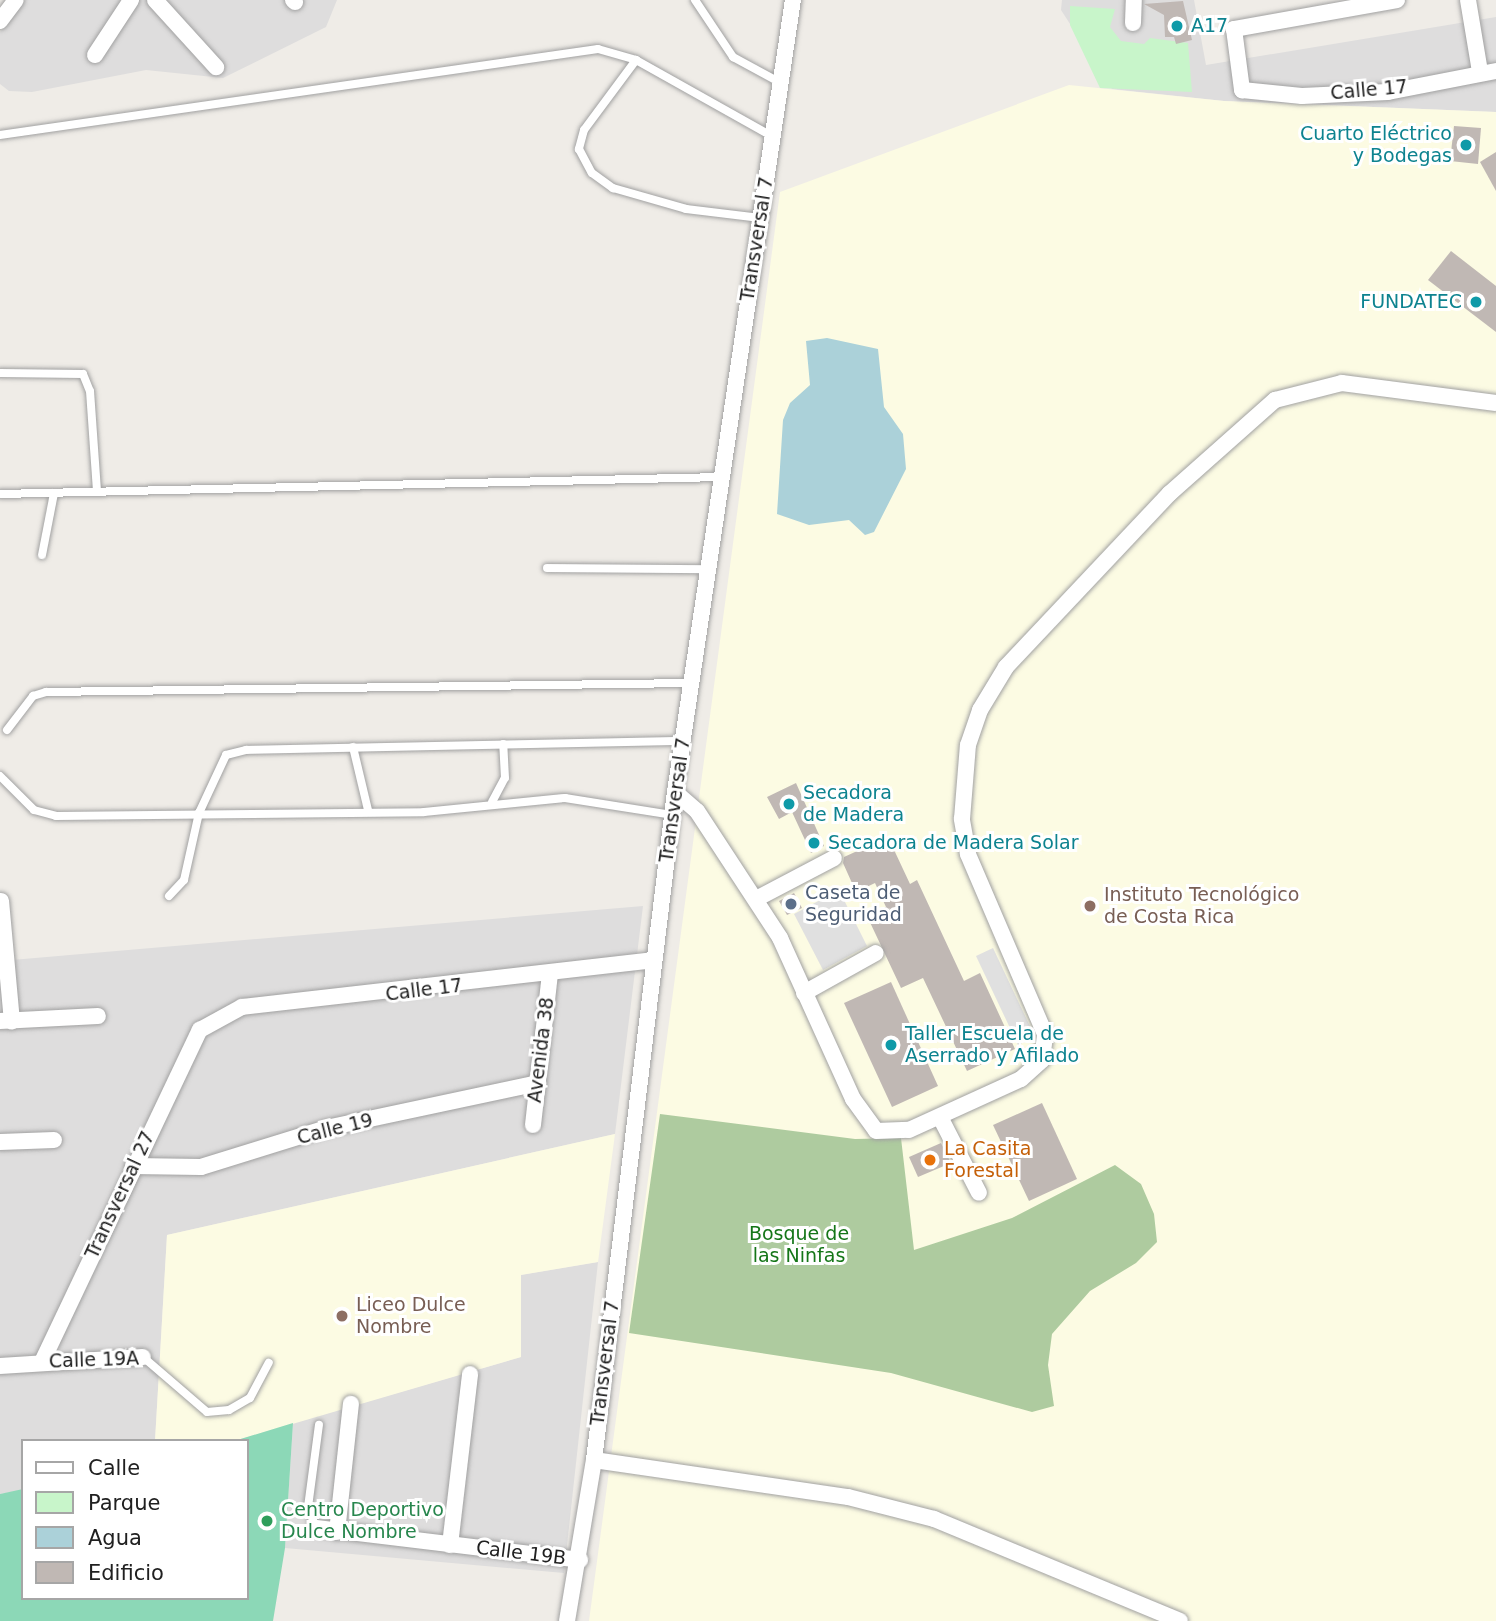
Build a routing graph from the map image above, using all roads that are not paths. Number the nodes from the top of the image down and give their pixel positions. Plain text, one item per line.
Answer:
1 (16, 0) edge
2 (131, 0) edge
3 (155, 0) edge
4 (695, 0) edge
5 (793, 0) edge
6 (1134, 0) edge
7 (1397, 0) edge
8 (1468, 0) edge
9 (0, 21) edge
10 (1133, 23) dead end
11 (95, 55) dead end
12 (636, 60) junction
13 (216, 66) dead end
14 (1488, 71) edge
15 (781, 83) junction
16 (0, 135) edge
17 (773, 137) junction
18 (760, 218) junction
19 (0, 373) edge
20 (1496, 403) edge
21 (722, 477) junction
22 (97, 492) junction
23 (54, 493) junction
24 (0, 495) edge
25 (42, 555) dead end
26 (547, 568) dead end
27 (708, 569) junction
28 (692, 683) junction
29 (7, 730) dead end
30 (683, 741) junction
31 (503, 744) junction
32 (353, 747) junction
33 (0, 776) edge
34 (675, 792) junction
35 (492, 802) junction
36 (368, 810) junction
37 (200, 813) junction
38 (672, 815) junction
39 (834, 858) dead end
40 (169, 897) dead end
41 (756, 899) junction
42 (1, 901) edge
43 (876, 953) dead end
44 (653, 960) junction
45 (550, 974) junction
46 (804, 993) junction
47 (98, 1016) dead end
48 (6, 1021) edge
49 (200, 1030) joint
50 (537, 1083) junction
51 (940, 1117) junction
52 (533, 1125) dead end
53 (54, 1140) dead end
54 (0, 1142) edge
55 (133, 1166) junction
56 (979, 1193) dead end
57 (143, 1357) joint
58 (43, 1362) junction
59 (269, 1363) dead end
60 (0, 1366) edge
61 (470, 1374) dead end
62 (351, 1404) dead end
63 (319, 1425) dead end
64 (594, 1460) junction
65 (316, 1528) joint
66 (337, 1532) junction
67 (450, 1545) junction
68 (580, 1560) junction
69 (574, 1602) junction
70 (567, 1621) edge
71 (578, 1621) edge
72 (1180, 1621) edge

1 - 9 street
2 - 11 street
3 - 13 street
4 - 15 lane
5 - 15 street, Transversal 7
6 - 10 street
7 - 14 street, Calle 17
8 - 14 street
12 - 16 lane
12 - 17 lane
12 - 18 lane
15 - 17 street, Transversal 7
17 - 18 street, Transversal 7
18 - 21 street, Transversal 7
19 - 22 lane
20 - 51 street
21 - 22 lane
21 - 27 street, Transversal 7
22 - 23 lane
23 - 24 lane
23 - 25 lane
26 - 27 lane
27 - 28 street, Transversal 7
28 - 29 lane
28 - 30 street, Transversal 7
30 - 31 lane
30 - 34 street, Transversal 7
31 - 32 lane
31 - 35 lane
32 - 36 lane
32 - 37 lane
33 - 37 lane
34 - 38 street, Transversal 7
34 - 41 street
35 - 36 lane
35 - 38 lane
36 - 37 lane
37 - 40 lane
38 - 44 street, Transversal 7
39 - 41 street
41 - 46 street
42 - 48 street
43 - 46 street
44 - 45 street, Calle 17
44 - 64 street, Transversal 7
45 - 49 street, Calle 17
45 - 50 street, Avenida 38
46 - 51 street
47 - 48 street
49 - 55 street, Transversal 27
50 - 52 street, Avenida 38
50 - 55 street, Calle 19
51 - 56 street
53 - 54 street
55 - 58 street, Transversal 27
57 - 58 street, Calle 19A
57 - 59 lane, Calle 19A
58 - 60 street, Calle 19A
61 - 67 street
62 - 66 street
63 - 65 lane, Calle 19B
64 - 68 street, Transversal 7
64 - 72 street
65 - 66 street, Calle 19B
66 - 67 street, Calle 19B
67 - 68 street, Calle 19B
68 - 69 street, Transversal 7
69 - 70 street
69 - 71 street

